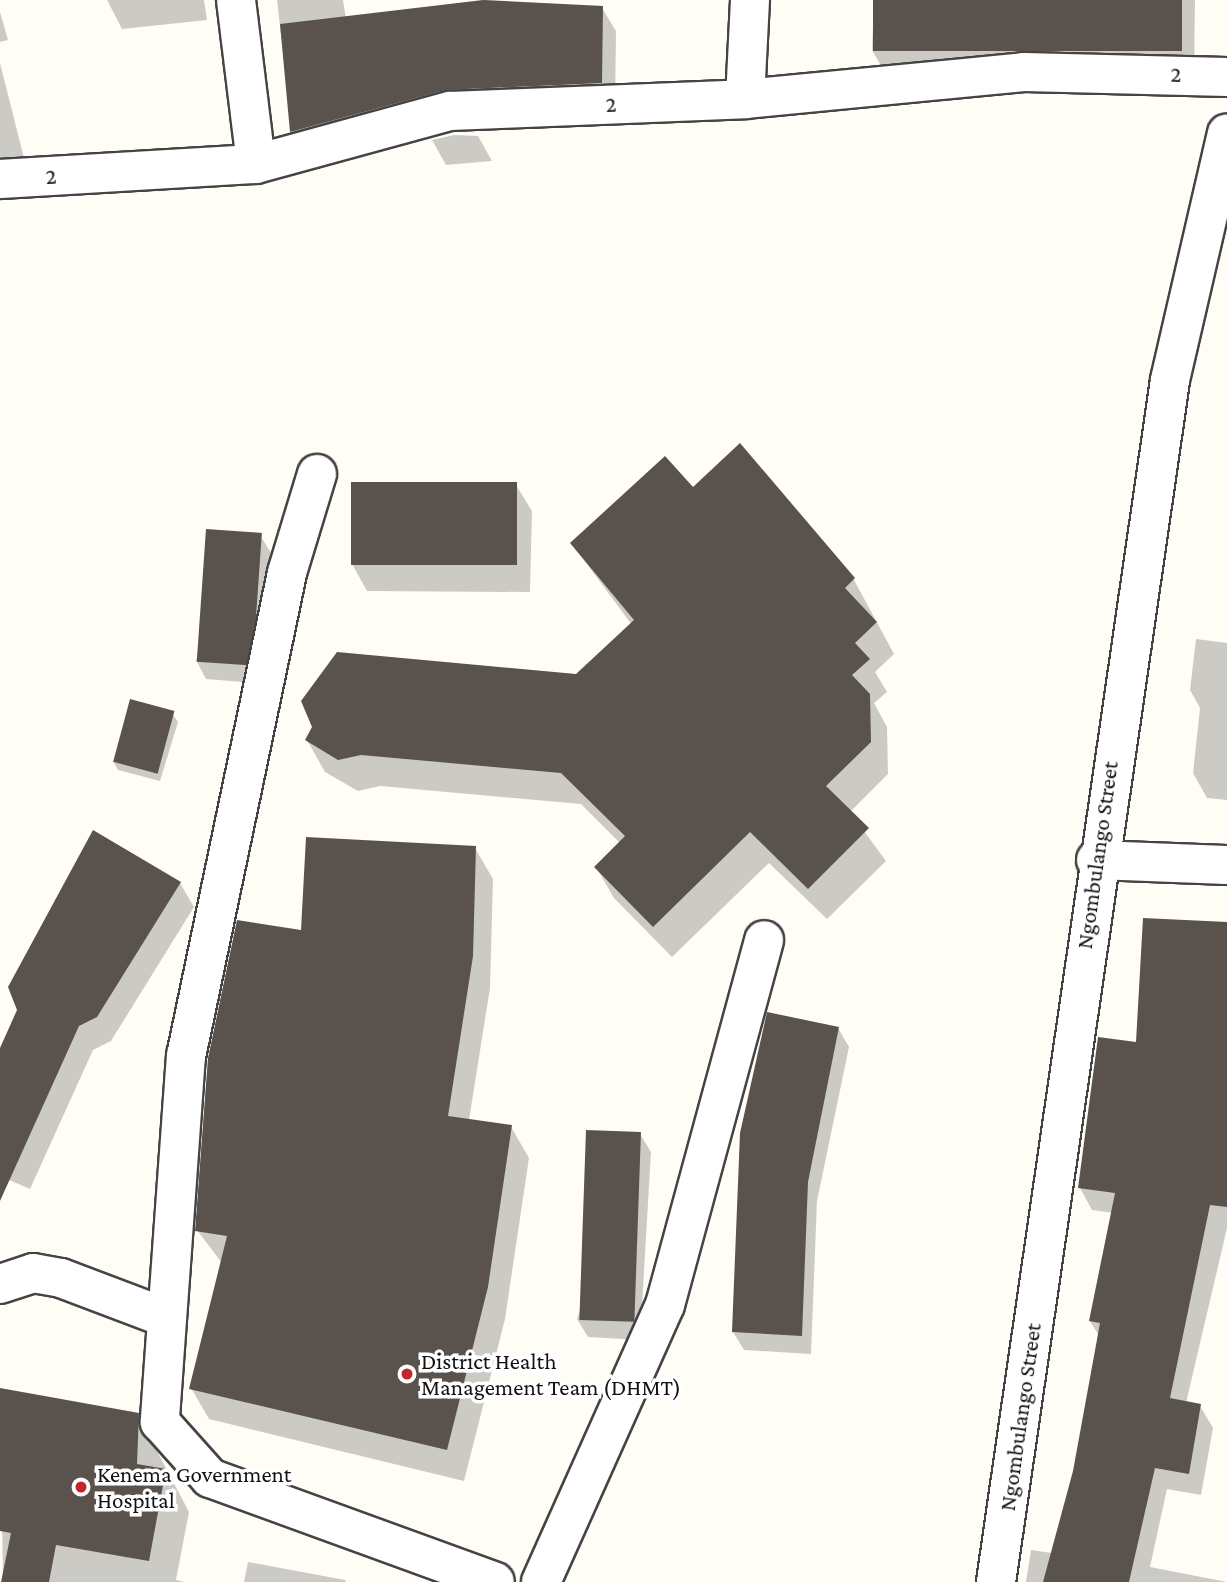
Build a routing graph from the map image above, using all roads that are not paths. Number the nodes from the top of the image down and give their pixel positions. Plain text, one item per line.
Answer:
1 (236, 0) edge
2 (750, 0) edge
3 (1227, 76) edge
4 (745, 99) junction
5 (1227, 133) edge
6 (256, 164) junction
7 (0, 179) edge
8 (317, 474) dead end
9 (1096, 860) junction
10 (1227, 865) edge
11 (764, 940) dead end
12 (0, 1284) edge
13 (167, 1318) junction
14 (495, 1582) edge
15 (541, 1582) edge
16 (996, 1582) edge

1 - 6 street
2 - 4 street
3 - 4 street, 2
4 - 6 street, 2
5 - 9 street, Ngombulango Street
6 - 7 street, 2
8 - 13 street
9 - 10 street
9 - 16 street, Ngombulango Street
11 - 15 street
12 - 13 street
13 - 14 street

